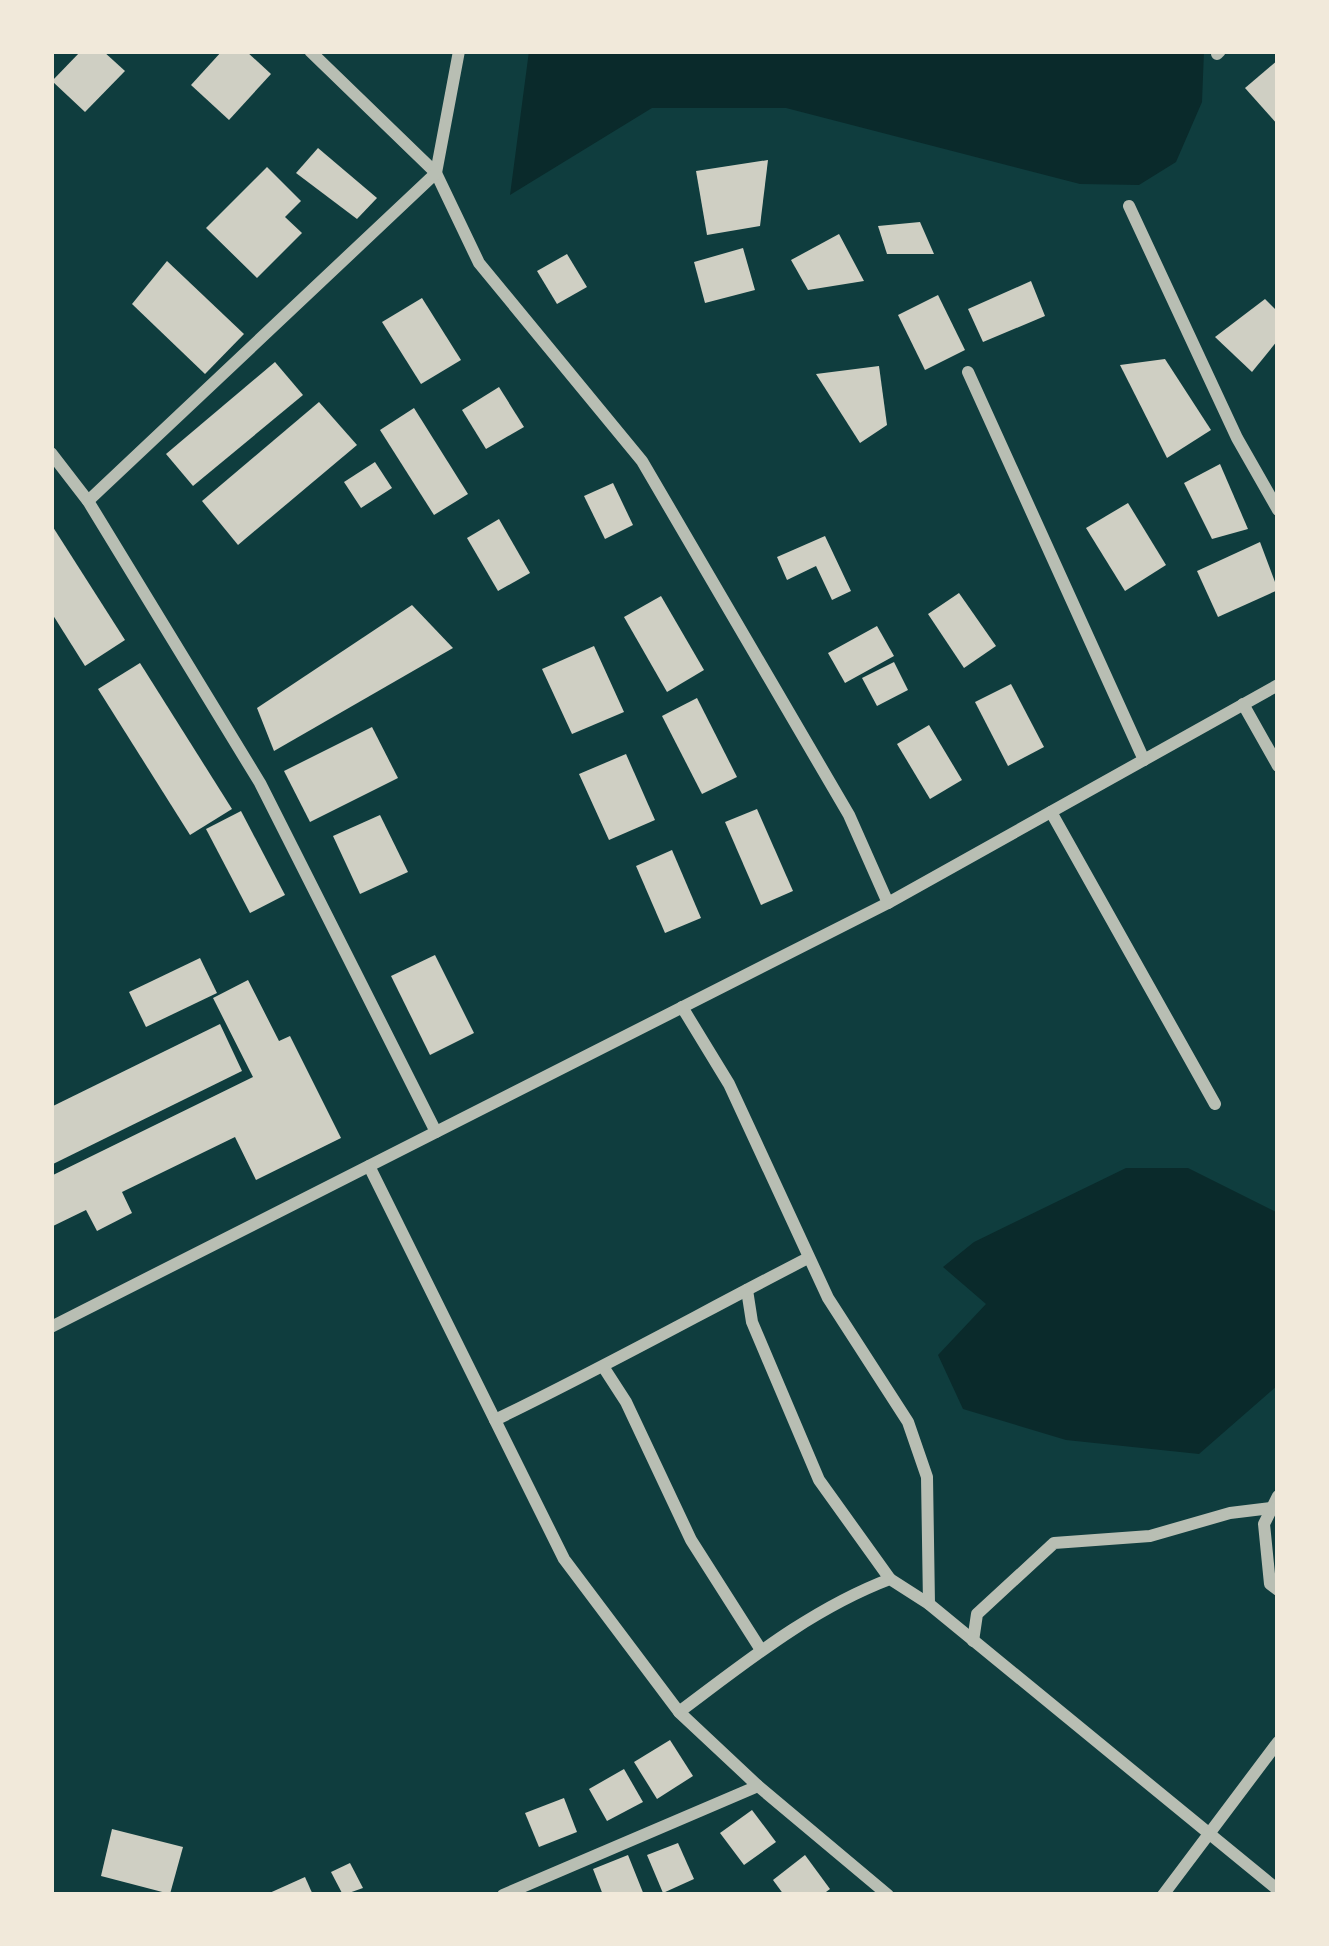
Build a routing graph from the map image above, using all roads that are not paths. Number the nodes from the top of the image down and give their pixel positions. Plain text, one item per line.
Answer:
1 (310, 51) edge
2 (459, 51) edge
3 (436, 173) junction
4 (1129, 206) dead end
5 (968, 372) dead end
6 (51, 452) edge
7 (88, 501) junction
8 (1278, 510) edge
9 (1278, 685) edge
10 (1244, 704) junction
11 (1144, 760) junction
12 (1278, 766) edge
13 (1051, 812) junction
14 (888, 903) junction
15 (682, 1007) junction
16 (1215, 1104) dead end
17 (436, 1132) junction
18 (369, 1166) junction
19 (808, 1258) junction
20 (747, 1290) junction
21 (51, 1327) edge
22 (604, 1368) junction
23 (495, 1420) junction
24 (1275, 1500) edge
25 (890, 1579) junction
26 (1278, 1590) edge
27 (929, 1604) junction
28 (973, 1641) junction
29 (761, 1650) junction
30 (679, 1712) junction
31 (1278, 1742) edge
32 (758, 1786) junction
33 (1211, 1836) junction
34 (1278, 1890) edge
35 (502, 1895) edge
36 (887, 1895) edge
37 (1163, 1895) edge

1 - 3 street
2 - 3 street
3 - 7 street
3 - 14 street
4 - 8 street
5 - 11 street
6 - 7 street
7 - 17 street
9 - 10 street
10 - 11 street
10 - 12 street
11 - 13 street
13 - 14 street
13 - 16 street
14 - 15 street
15 - 17 street
15 - 19 street
17 - 18 street
18 - 21 street
18 - 23 street
19 - 20 street
19 - 27 street
20 - 22 street
20 - 25 street
22 - 23 street
22 - 29 street
23 - 30 street
24 - 26 street
24 - 28 street
25 - 27 street
25 - 29 street
27 - 28 street
28 - 33 street
29 - 30 street
30 - 32 street
31 - 33 street
32 - 35 street
32 - 36 street
33 - 34 street
33 - 37 street

